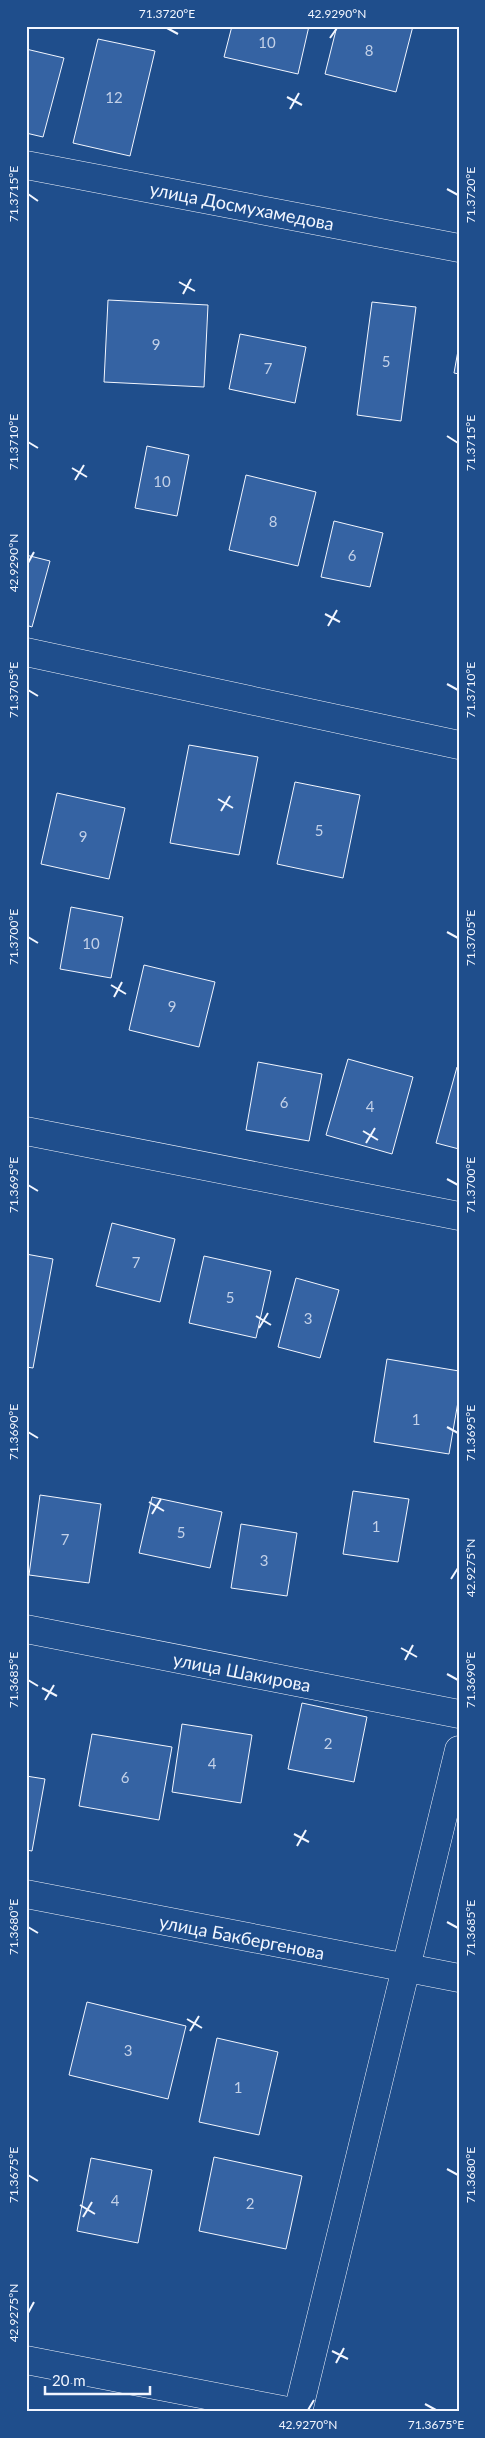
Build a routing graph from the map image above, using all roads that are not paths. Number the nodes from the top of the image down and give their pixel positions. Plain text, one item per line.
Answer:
1 (26, 165) edge
2 (459, 248) edge
3 (26, 652) edge
4 (459, 745) edge
5 (26, 1132) edge
6 (459, 1216) edge
7 (26, 1629) edge
8 (459, 1714) edge
9 (459, 1750) edge
10 (26, 1894) edge
11 (405, 1969) junction
12 (459, 1978) edge
13 (26, 2360) edge
14 (293, 2412) edge
15 (298, 2412) edge

1 - 2 street, улица Досмухамедова
3 - 4 street
5 - 6 street
7 - 8 street, улица Шакирова
9 - 11 street
10 - 11 street, улица Бакбергенова
11 - 12 street, улица Бакбергенова
11 - 15 street
13 - 14 street

